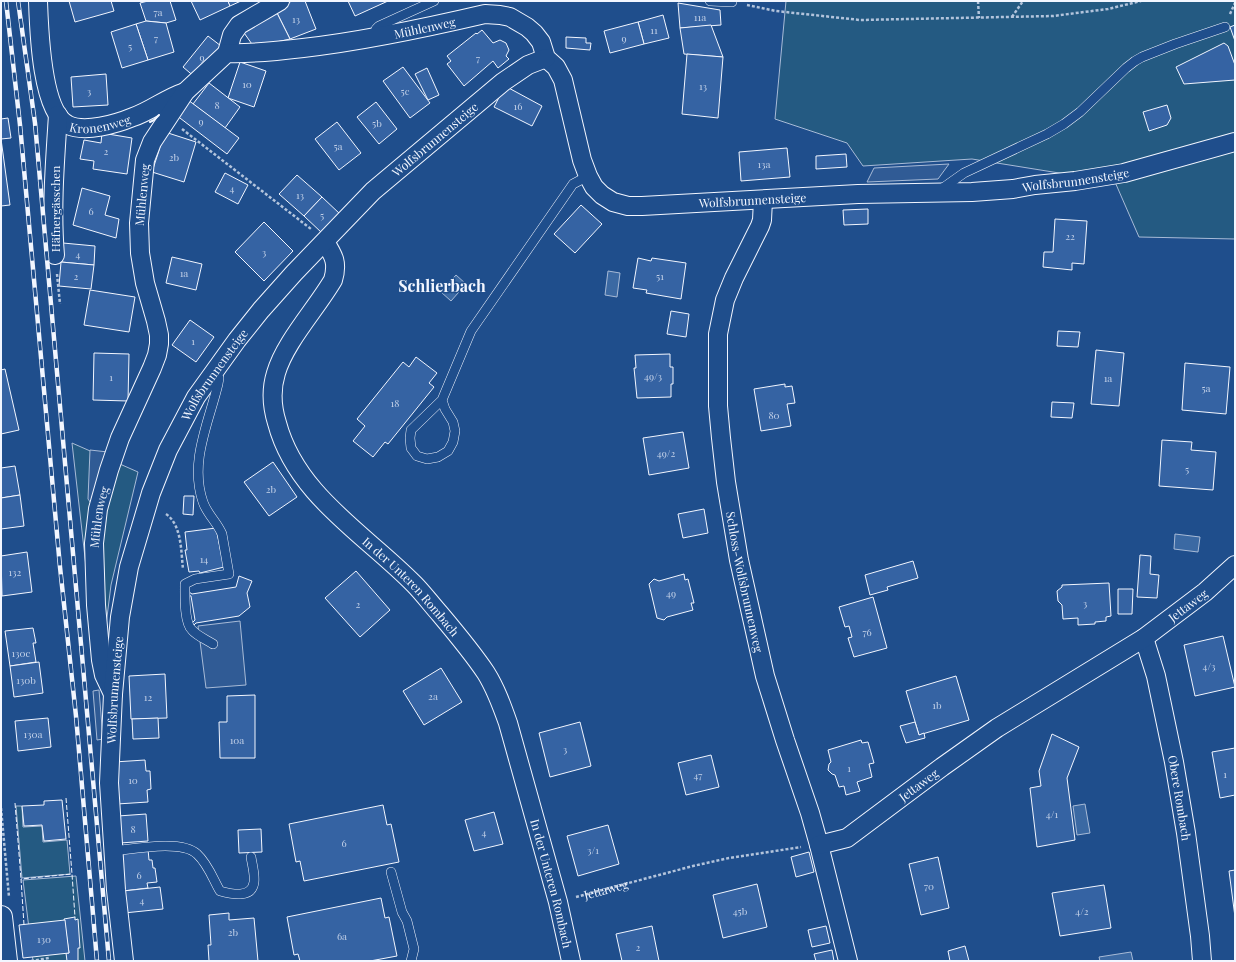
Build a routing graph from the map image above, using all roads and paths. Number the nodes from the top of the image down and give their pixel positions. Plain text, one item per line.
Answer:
1 (38, 1) edge
2 (280, 1) edge
3 (434, 1) edge
4 (710, 1) edge
5 (978, 1) edge
6 (1023, 1) edge
7 (1141, 1) edge
8 (732, 2) edge
9 (979, 18) junction
10 (1012, 18) junction
11 (1225, 27) dead end
12 (374, 38) junction
13 (227, 53) junction
14 (546, 58) junction
15 (182, 93) junction
16 (58, 115) junction
17 (167, 117) junction
18 (1235, 142) edge
19 (588, 176) junction
20 (939, 191) junction
21 (763, 200) junction
22 (325, 242) junction
23 (55, 255) joint
24 (60, 304) dead end
25 (214, 371) junction
26 (442, 400) junction
27 (166, 514) dead end
28 (1235, 565) edge
29 (184, 574) dead end
30 (1144, 638) junction
31 (213, 644) dead end
32 (113, 694) junction
33 (1, 808) edge
34 (819, 845) junction
35 (113, 851) junction
36 (251, 857) dead end
37 (391, 872) dead end
38 (558, 902) junction
39 (5, 907) edge
40 (49, 958) edge
41 (6, 961) edge
42 (31, 961) edge
43 (124, 961) edge
44 (411, 961) edge
45 (571, 961) edge
46 (848, 961) edge
47 (1202, 961) edge

1 - 16 street, Kronenweg
2 - 13 street
3 - 12 lane
4 - 8 lane
5 - 9 path
6 - 10 path
7 - 10 path
8 - 9 path
9 - 10 path
11 - 20 lane
12 - 13 street, Mühlenweg
12 - 14 street, Mühlenweg
13 - 15 street, Mühlenweg
14 - 19 street, Wolfsbrunnensteige
14 - 22 street, Wolfsbrunnensteige
15 - 16 street, Kronenweg
15 - 17 street, Mühlenweg
16 - 23 street, Häfnergässchen
17 - 22 path
17 - 32 street, Mühlenweg
18 - 20 street, Wolfsbrunnensteige
19 - 21 street, Wolfsbrunnensteige
19 - 26 lane
20 - 21 street, Wolfsbrunnensteige
21 - 34 street, Schloss-Wolfsbrunnenweg
22 - 25 street, Wolfsbrunnensteige
22 - 38 street, In der Unteren Rombach
23 - 24 path, Häfnergässchen
25 - 31 lane
25 - 32 street, Wolfsbrunnensteige
26 - 26 lane
27 - 29 path
28 - 30 street, Jettaweg
30 - 34 street, Jettaweg
30 - 47 street, Obere Rombach
32 - 35 street, Wolfsbrunnensteige
33 - 39 path
34 - 38 path, Jettaweg
34 - 46 street, Schloss-Wolfsbrunnenweg
35 - 36 lane
35 - 43 street, Wolfsbrunnensteige
37 - 44 lane
38 - 45 street, In der Unteren Rombach
39 - 41 main road
40 - 42 path

